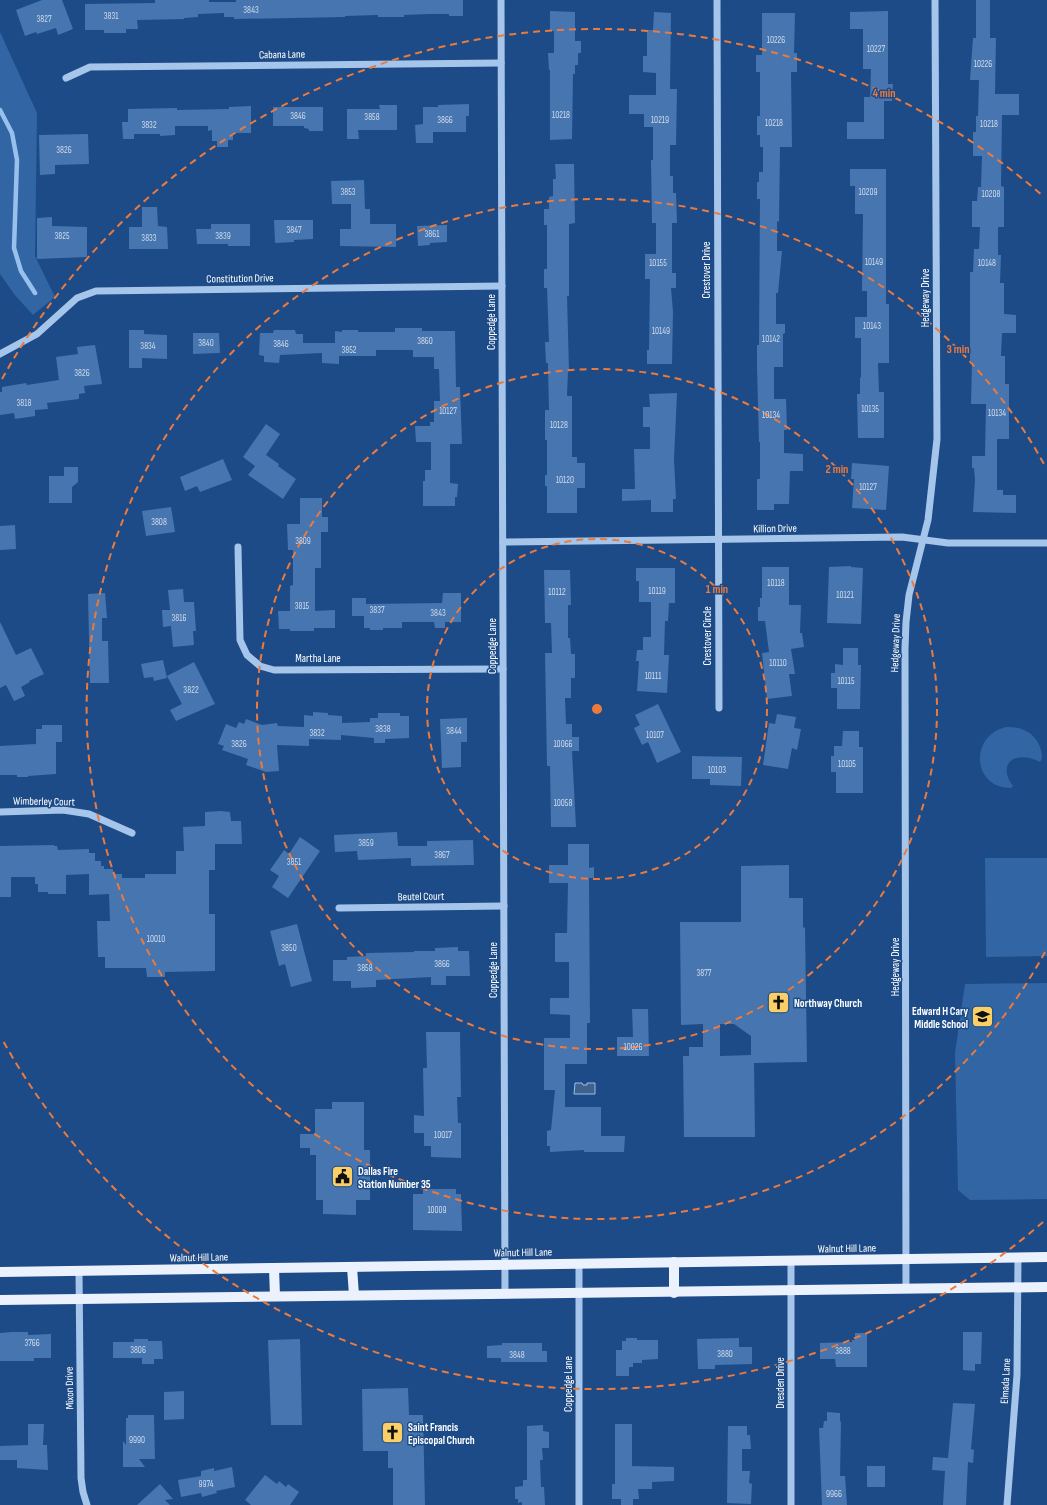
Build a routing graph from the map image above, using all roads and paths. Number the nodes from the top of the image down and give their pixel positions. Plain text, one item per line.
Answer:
1 (501, 0) edge
2 (717, 0) edge
3 (935, 0) edge
4 (501, 63) junction
5 (66, 78) dead end
6 (502, 286) junction
7 (0, 354) edge
8 (718, 539) junction
9 (922, 540) junction
10 (502, 542) junction
11 (1047, 543) edge
12 (238, 547) dead end
13 (503, 669) junction
14 (719, 708) dead end
15 (0, 812) edge
16 (132, 833) dead end
17 (504, 906) junction
18 (339, 908) dead end
19 (1047, 1257) edge
20 (1018, 1258) junction
21 (906, 1259) junction
22 (791, 1260) junction
23 (674, 1262) junction
24 (579, 1264) junction
25 (505, 1265) junction
26 (352, 1267) junction
27 (274, 1268) junction
28 (79, 1271) junction
29 (0, 1272) edge
30 (1018, 1287) junction
31 (1047, 1287) edge
32 (906, 1289) junction
33 (791, 1291) junction
34 (578, 1292) junction
35 (674, 1292) junction
36 (505, 1293) junction
37 (354, 1295) junction
38 (275, 1296) junction
39 (79, 1299) junction
40 (0, 1300) edge
41 (87, 1505) edge
42 (579, 1505) edge
43 (791, 1505) edge
44 (1007, 1505) edge

1 - 4 street, Coppedge Lane
2 - 8 street, Crestover Drive
3 - 9 street, Hedgeway Drive
4 - 5 street, Cabana Lane
4 - 6 street, Coppedge Lane
6 - 7 street, Constitution Drive
6 - 10 street, Coppedge Lane
8 - 9 street, Killion Drive
8 - 10 street, Killion Drive
8 - 14 street, Crestover Circle
9 - 11 street, Killion Drive
9 - 21 street, Hedgeway Drive
10 - 13 street, Coppedge Lane
12 - 13 street, Martha Lane
13 - 17 street, Coppedge Lane
15 - 16 street, Wimberley Court
17 - 18 street, Beutel Court
17 - 25 street, Coppedge Lane
19 - 20 main road, Walnut Hill Lane
20 - 21 main road, Walnut Hill Lane
20 - 30 street, Elmada Lane
21 - 22 main road, Walnut Hill Lane
21 - 32 street, Hedgeway Drive
22 - 23 main road, Walnut Hill Lane
22 - 33 street, Dresden Drive
23 - 24 main road, Walnut Hill Lane
23 - 35 main road
24 - 25 main road, Walnut Hill Lane
24 - 34 street, Coppedge Lane
25 - 26 main road, Walnut Hill Lane
25 - 36 street, Coppedge Lane
26 - 27 main road, Walnut Hill Lane
26 - 37 main road
27 - 28 main road, Walnut Hill Lane
27 - 38 main road
28 - 29 main road, Walnut Hill Lane
28 - 39 street, Mixon Drive
30 - 31 main road
30 - 32 main road
30 - 44 street, Elmada Lane
32 - 33 main road
33 - 35 main road
33 - 43 street, Dresden Drive
34 - 35 main road
34 - 36 main road
34 - 42 street, Coppedge Lane
36 - 37 main road
37 - 38 main road
38 - 39 main road
39 - 40 main road
39 - 41 street, Mixon Drive

